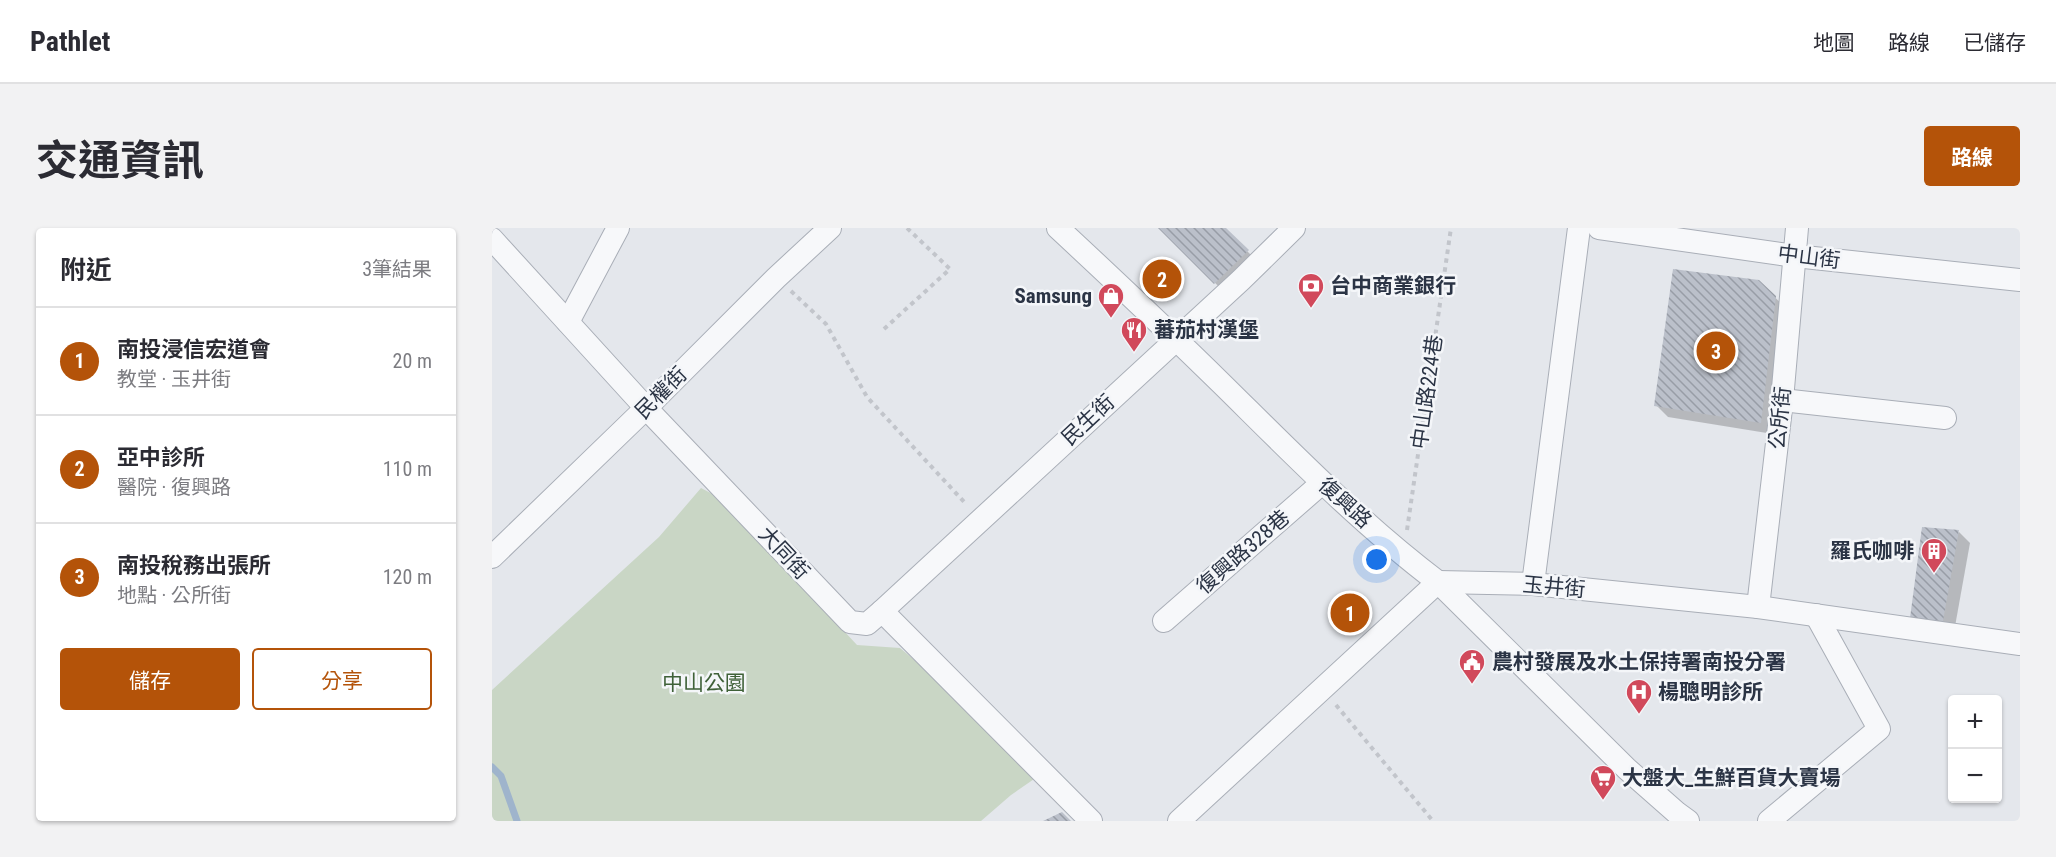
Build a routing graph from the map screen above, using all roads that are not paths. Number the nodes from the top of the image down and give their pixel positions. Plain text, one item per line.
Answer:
1 (618, 228) edge
2 (830, 228) edge
3 (1058, 228) edge
4 (1294, 228) edge
5 (1579, 228) edge
6 (1599, 228) edge
7 (1797, 228) edge
8 (492, 239) edge
9 (1795, 256) junction
10 (2020, 280) edge
11 (568, 322) junction
12 (1176, 338) junction
13 (1782, 400) junction
14 (646, 408) junction
15 (1945, 418) dead end
16 (1322, 483) junction
17 (492, 557) edge
18 (1438, 582) junction
19 (1533, 584) junction
20 (1758, 607) junction
21 (882, 611) junction
22 (1816, 615) junction
23 (1164, 621) dead end
24 (2020, 644) edge
25 (1091, 821) edge
26 (1179, 821) edge
27 (1688, 821) edge
28 (1769, 821) edge

1 - 11 street
2 - 14 street, 民權街
3 - 12 street, 復興路
4 - 12 street, 民生街
5 - 19 street
6 - 9 street, 中山街
7 - 9 street, 公所街
8 - 11 street, 大同街
9 - 10 street, 中山街
9 - 13 street, 公所街
11 - 14 street, 大同街
12 - 16 street, 復興路
12 - 21 street, 民生街
13 - 15 street
13 - 20 street, 公所街
14 - 17 street, 民權街
14 - 21 street, 大同街
16 - 18 street, 復興路
16 - 23 street, 復興路328巷
18 - 19 street, 玉井街
18 - 26 street
18 - 27 street, 復興路
19 - 20 street, 玉井街
20 - 22 street, 玉井街
21 - 25 street
22 - 24 street, 玉井街
22 - 28 street

